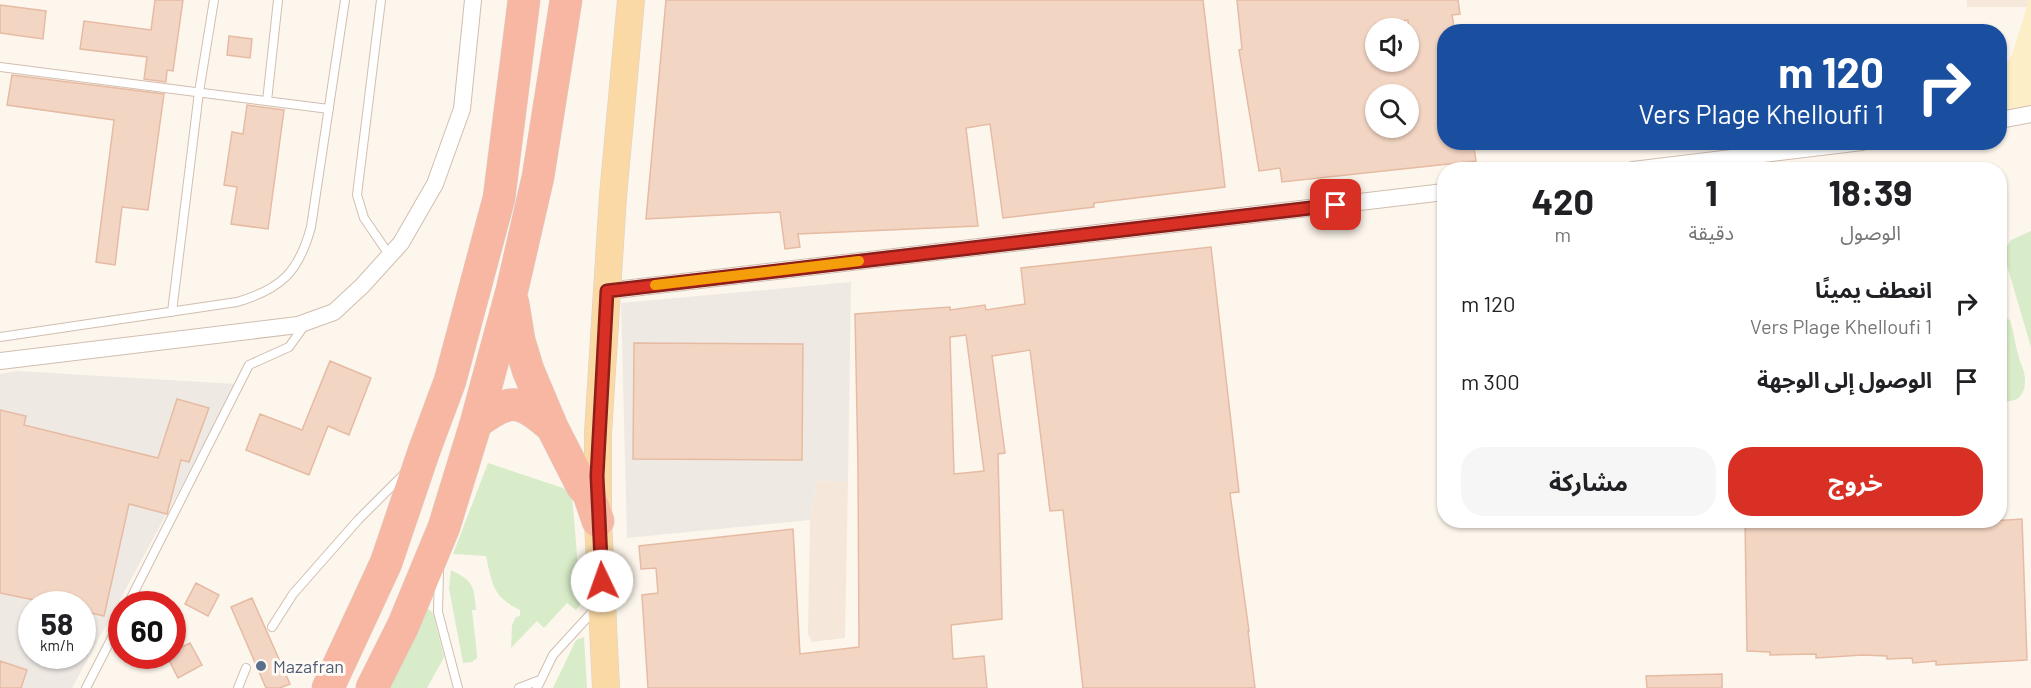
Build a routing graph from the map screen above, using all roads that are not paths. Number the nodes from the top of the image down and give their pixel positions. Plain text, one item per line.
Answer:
1 (214, 0) edge
2 (278, 0) edge
3 (345, 0) edge
4 (381, 0) edge
5 (473, 0) edge
6 (524, 0) edge
7 (566, 0) edge
8 (631, 0) edge
9 (0, 67) edge
10 (199, 92) junction
11 (267, 101) junction
12 (329, 109) junction
13 (2031, 114) edge
14 (2007, 119) edge
15 (1797, 150) edge
16 (1698, 162) edge
17 (1437, 193) edge
18 (390, 256) junction
19 (512, 290) junction
20 (607, 291) junction
21 (172, 312) junction
22 (307, 322) junction
23 (0, 337) edge
24 (0, 362) edge
25 (476, 423) junction
26 (552, 427) junction
27 (424, 451) junction
28 (598, 521) junction
29 (444, 527) junction
30 (135, 591) edge
31 (603, 601) junction
32 (272, 627) dead end
33 (108, 645) edge
34 (246, 668) dead end
35 (538, 684) edge
36 (86, 688) edge
37 (238, 688) edge
38 (328, 688) edge
39 (372, 688) edge
40 (458, 688) edge
41 (519, 688) edge
42 (606, 688) edge

1 - 10 lane
2 - 11 lane
3 - 12 lane
4 - 18 lane
5 - 18 street
6 - 27 highway
7 - 19 highway
8 - 20 main road
9 - 10 lane
10 - 11 lane
10 - 21 lane
11 - 12 lane
12 - 21 lane
13 - 14 street
15 - 16 street
17 - 20 street
18 - 22 street
19 - 25 highway
19 - 26 highway
20 - 28 main road
21 - 23 lane
22 - 24 street
22 - 30 lane
25 - 26 highway
25 - 29 highway
26 - 28 highway
27 - 32 lane
27 - 38 highway
28 - 31 main road
29 - 39 highway
29 - 40 lane
31 - 35 lane
31 - 42 main road
33 - 36 lane
34 - 37 lane
35 - 41 lane

